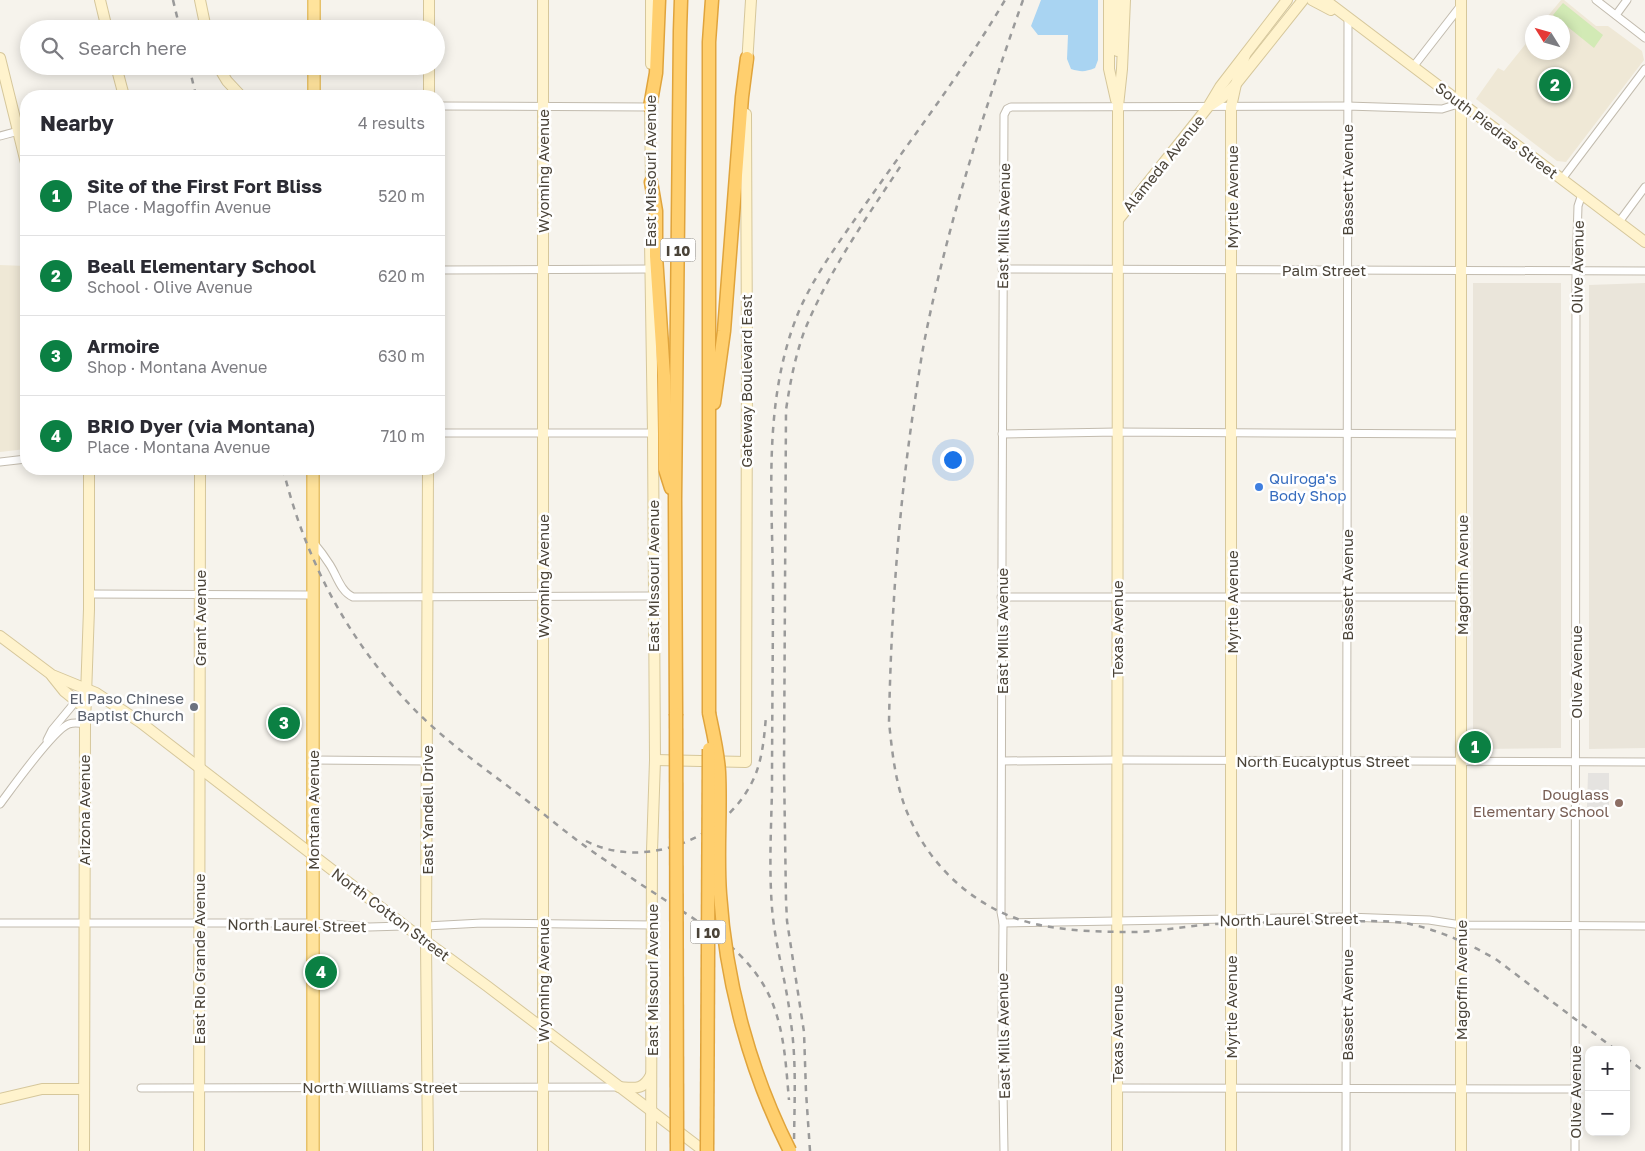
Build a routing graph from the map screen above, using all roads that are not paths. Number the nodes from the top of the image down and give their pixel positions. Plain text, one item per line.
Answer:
1 (100, 0) edge
2 (200, 0) edge
3 (314, 0) edge
4 (429, 0) edge
5 (543, 0) edge
6 (651, 0) edge
7 (659, 0) edge
8 (681, 0) edge
9 (712, 0) edge
10 (751, 0) edge
11 (1109, 0) edge
12 (1116, 0) edge
13 (1125, 0) edge
14 (1286, 0) edge
15 (1303, 0) edge
16 (1312, 0) edge
17 (1325, 0) edge
18 (1596, 0) edge
19 (1627, 0) edge
20 (1463, 1) edge
21 (1616, 15) junction
22 (1348, 18) junction
23 (105, 20) edge
24 (204, 20) edge
25 (314, 20) edge
26 (429, 20) edge
27 (1645, 38) edge
28 (1245, 55) junction
29 (0, 58) edge
30 (747, 58) junction
31 (1413, 67) junction
32 (1645, 69) edge
33 (118, 75) edge
34 (223, 75) edge
35 (314, 75) edge
36 (429, 75) edge
37 (1236, 84) junction
38 (122, 90) edge
39 (235, 90) edge
40 (314, 90) edge
41 (429, 90) edge
42 (1461, 103) junction
43 (445, 106) edge
44 (543, 106) junction
45 (1118, 106) junction
46 (1347, 106) junction
47 (650, 107) junction
48 (1208, 107) junction
49 (1231, 107) junction
50 (20, 123) edge
51 (20, 131) edge
52 (0, 136) edge
53 (1562, 179) junction
54 (651, 182) junction
55 (1645, 187) edge
56 (1582, 194) junction
57 (1118, 220) junction
58 (1619, 222) junction
59 (1645, 242) edge
60 (1002, 269) junction
61 (445, 270) edge
62 (543, 270) junction
63 (650, 270) junction
64 (1118, 270) junction
65 (1232, 270) junction
66 (1347, 270) junction
67 (1462, 270) junction
68 (1576, 270) junction
69 (1645, 270) edge
70 (1117, 432) junction
71 (445, 433) edge
72 (543, 433) junction
73 (653, 433) junction
74 (1347, 433) junction
75 (1002, 434) junction
76 (1232, 434) junction
77 (1462, 434) junction
78 (708, 450) junction
79 (20, 460) edge
80 (0, 462) edge
81 (89, 475) edge
82 (200, 475) edge
83 (313, 475) edge
84 (428, 475) edge
85 (675, 499) junction
86 (313, 541) junction
87 (89, 594) junction
88 (200, 595) junction
89 (312, 596) junction
90 (653, 596) junction
91 (427, 597) junction
92 (543, 597) junction
93 (1001, 597) junction
94 (1117, 597) junction
95 (1232, 597) junction
96 (1347, 597) junction
97 (1462, 597) junction
98 (0, 636) edge
99 (52, 675) junction
100 (86, 689) junction
101 (76, 700) junction
102 (85, 708) junction
103 (710, 712) junction
104 (85, 724) junction
105 (44, 747) junction
106 (314, 760) junction
107 (655, 760) junction
108 (1117, 760) junction
109 (1232, 760) junction
110 (1347, 760) junction
111 (427, 761) junction
112 (1002, 762) junction
113 (1461, 762) junction
114 (1576, 762) junction
115 (1645, 762) edge
116 (199, 767) junction
117 (0, 804) edge
118 (314, 854) junction
119 (1347, 918) junction
120 (1117, 920) junction
121 (1231, 920) junction
122 (0, 923) edge
123 (84, 923) junction
124 (199, 923) junction
125 (314, 923) junction
126 (1003, 923) junction
127 (543, 924) junction
128 (653, 924) junction
129 (1576, 924) junction
130 (1461, 925) junction
131 (405, 926) junction
132 (426, 926) junction
133 (1645, 926) edge
134 (426, 942) junction
135 (543, 1029) junction
136 (652, 1074) junction
137 (313, 1087) junction
138 (428, 1087) junction
139 (543, 1087) junction
140 (619, 1087) junction
141 (141, 1088) dead end
142 (199, 1088) junction
143 (1116, 1088) junction
144 (1232, 1088) junction
145 (1346, 1088) junction
146 (1462, 1088) junction
147 (1575, 1088) junction
148 (84, 1089) junction
149 (0, 1099) edge
150 (651, 1111) junction
151 (84, 1151) edge
152 (199, 1151) edge
153 (313, 1151) edge
154 (428, 1151) edge
155 (543, 1151) edge
156 (651, 1151) edge
157 (677, 1151) edge
158 (705, 1151) edge
159 (790, 1151) edge
160 (1004, 1151) edge
161 (1116, 1151) edge
162 (1231, 1151) edge
163 (1346, 1151) edge
164 (1461, 1151) edge
165 (1575, 1151) edge

1 - 23 main road
2 - 24 main road
3 - 25 main road
4 - 26 main road
5 - 44 main road, Wyoming Avenue
6 - 47 main road, East Missouri Avenue
7 - 47 highway
8 - 85 highway, I 10
9 - 78 highway, I 10
10 - 30 main road, Gateway Boulevard East
11 - 45 main road, Texas Avenue
12 - 45 main road
13 - 45 main road, Texas Avenue
14 - 28 main road, Alameda Avenue
15 - 37 main road, Alameda Avenue
16 - 22 main road, South Piedras Street
17 - 22 main road, South Piedras Street
18 - 21 street
19 - 21 street
20 - 31 street
20 - 42 main road, Magoffin Avenue
21 - 27 street
22 - 31 main road, South Piedras Street
22 - 46 street, Bassett Avenue
28 - 37 main road, Myrtle Avenue
28 - 48 main road, Alameda Avenue
29 - 50 main road
30 - 78 highway
30 - 107 main road, Gateway Boulevard East
31 - 42 main road, South Piedras Street
32 - 53 street
33 - 38 main road
34 - 39 main road
35 - 40 main road
36 - 41 main road
37 - 48 main road, Alameda Avenue
37 - 49 main road, Myrtle Avenue
42 - 46 street
42 - 53 main road, South Piedras Street
42 - 67 main road, Magoffin Avenue
43 - 44 street
44 - 47 street
44 - 62 main road, Wyoming Avenue
45 - 48 street
45 - 57 main road, Texas Avenue
45 - 60 street, East Mills Avenue
46 - 49 street
46 - 66 street, Bassett Avenue
47 - 54 main road, East Missouri Avenue
48 - 49 street
48 - 57 main road, Alameda Avenue
49 - 65 main road, Myrtle Avenue
51 - 52 street
53 - 56 main road, South Piedras Street
54 - 63 main road, East Missouri Avenue
54 - 85 highway
55 - 58 street
56 - 58 main road, South Piedras Street
56 - 68 street, Olive Avenue
57 - 64 main road, Texas Avenue
58 - 59 main road, South Piedras Street
60 - 64 street, Palm Street
60 - 75 street, East Mills Avenue
61 - 62 street
62 - 63 street
62 - 72 main road, Wyoming Avenue
63 - 73 main road, East Missouri Avenue
64 - 65 street, Palm Street
64 - 70 main road, Texas Avenue
65 - 66 street, Palm Street
65 - 76 main road, Myrtle Avenue
66 - 67 street, Palm Street
66 - 74 street, Bassett Avenue
67 - 68 street, Palm Street
67 - 77 main road, Magoffin Avenue
68 - 69 street, Palm Street
68 - 114 street, Olive Avenue
70 - 75 street
70 - 76 street
70 - 94 main road, Texas Avenue
71 - 72 street
72 - 73 street
72 - 92 main road, Wyoming Avenue
73 - 90 main road, East Missouri Avenue
74 - 76 street
74 - 77 street
74 - 96 street, Bassett Avenue
75 - 93 street, East Mills Avenue
76 - 95 main road, Myrtle Avenue
77 - 97 main road, Magoffin Avenue
78 - 103 highway, I 10
79 - 80 street
81 - 87 main road, Arizona Avenue
82 - 88 main road, Grant Avenue
83 - 86 main road, Montana Avenue
84 - 91 main road, East Yandell Drive
85 - 157 highway, I 10, bridge
86 - 89 main road, Montana Avenue
86 - 91 street
87 - 88 street
87 - 100 main road, Arizona Avenue
88 - 89 street
88 - 116 main road, Grant Avenue
89 - 106 main road, Montana Avenue
90 - 92 street
90 - 107 main road, East Missouri Avenue
91 - 92 street
91 - 111 main road, East Yandell Drive
92 - 127 main road, Wyoming Avenue
93 - 94 street
93 - 112 street, East Mills Avenue
94 - 95 street
94 - 108 main road, Texas Avenue
95 - 96 street
95 - 109 main road, Myrtle Avenue
96 - 97 street
96 - 110 street, Bassett Avenue
97 - 113 main road, Magoffin Avenue
98 - 99 main road, North Cotton Street
99 - 100 main road, North Cotton Street
99 - 101 main road
100 - 101 street
100 - 102 main road, Arizona Avenue
100 - 116 main road, North Cotton Street
101 - 102 main road
101 - 105 street
102 - 104 main road, Arizona Avenue
103 - 158 highway, I 10, bridge
103 - 159 highway, bridge
104 - 105 street
104 - 123 main road, Arizona Avenue
105 - 117 street
106 - 111 street
106 - 118 main road, Montana Avenue
107 - 128 main road, East Missouri Avenue
108 - 109 street, North Eucalyptus Street
108 - 112 street, North Eucalyptus Street
108 - 120 main road, Texas Avenue
109 - 110 street, North Eucalyptus Street
109 - 121 main road, Myrtle Avenue
110 - 113 street, North Eucalyptus Street
110 - 119 street, Bassett Avenue
111 - 132 main road, East Yandell Drive
112 - 126 street, East Mills Avenue
113 - 114 street, North Eucalyptus Street
113 - 130 main road, Magoffin Avenue
114 - 115 street, North Eucalyptus Street
114 - 129 street, Olive Avenue
116 - 118 main road, North Cotton Street
116 - 124 main road, East Rio Grande Avenue
118 - 125 main road, Montana Avenue
118 - 131 main road, North Cotton Street
119 - 121 street, North Laurel Street
119 - 130 street, North Laurel Street
119 - 145 street, Bassett Avenue
120 - 121 street, North Laurel Street
120 - 126 street, North Laurel Street
120 - 143 main road, Texas Avenue
121 - 144 main road, Myrtle Avenue
122 - 123 street, North Laurel Street
123 - 124 street, North Laurel Street
123 - 148 main road, Arizona Avenue
124 - 125 street, North Laurel Street
124 - 142 main road, East Rio Grande Avenue
125 - 131 street, North Laurel Street
125 - 137 main road, Montana Avenue
126 - 160 street, East Mills Avenue
127 - 128 street, North Laurel Street
127 - 132 street, North Laurel Street
127 - 135 main road, Wyoming Avenue
128 - 136 main road, East Missouri Avenue
129 - 130 street, North Laurel Street
129 - 133 street, North Laurel Street
129 - 147 street, Olive Avenue
130 - 146 main road, Magoffin Avenue
131 - 132 main road, North Laurel Street
131 - 134 main road, North Cotton Street
132 - 134 main road, East Yandell Drive
134 - 135 main road, North Cotton Street
134 - 138 main road, East Yandell Drive
135 - 139 main road, Wyoming Avenue
135 - 140 main road, North Cotton Street
136 - 140 main road
136 - 150 main road, East Missouri Avenue
137 - 138 street, North Williams Street
137 - 142 street, North Williams Street
137 - 153 main road, Montana Avenue
138 - 139 street, North Williams Street
138 - 154 main road, East Yandell Drive
139 - 140 street, North Williams Street
139 - 155 main road, Wyoming Avenue
140 - 150 main road, North Cotton Street
141 - 142 street, North Williams Street
142 - 152 main road, East Rio Grande Avenue
143 - 144 street
143 - 161 main road, Texas Avenue
144 - 145 street
144 - 162 main road, Myrtle Avenue
145 - 146 street
145 - 163 street, Bassett Avenue
146 - 147 street
146 - 164 main road, Magoffin Avenue
147 - 165 street, Olive Avenue
148 - 149 main road
148 - 151 main road, Arizona Avenue
150 - 156 main road, East Missouri Avenue
150 - 158 main road, North Cotton Street

